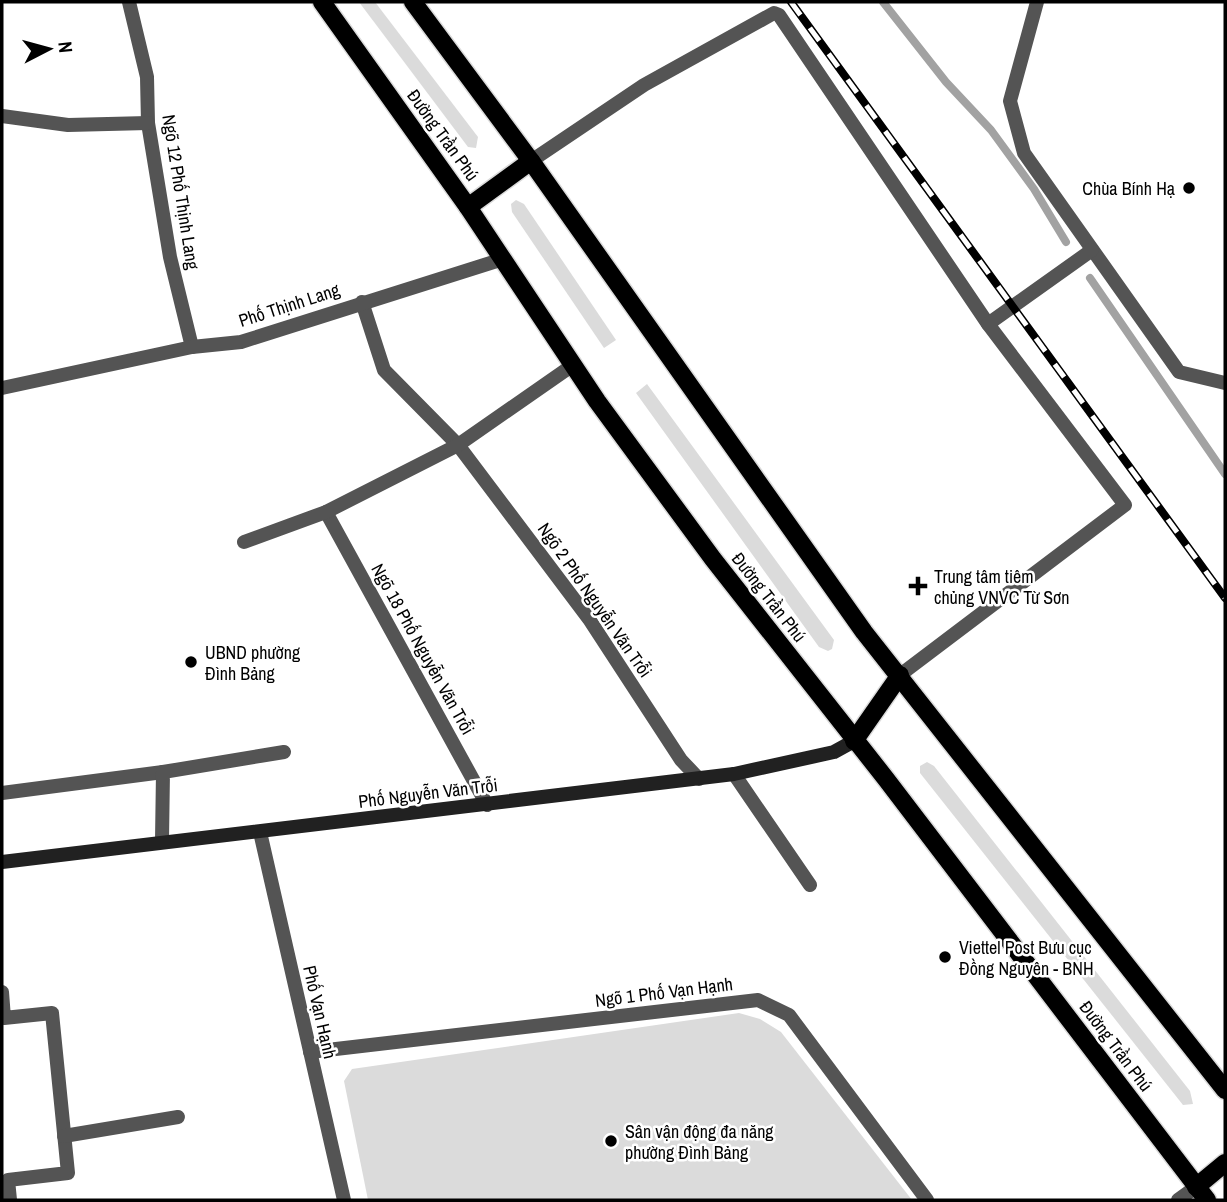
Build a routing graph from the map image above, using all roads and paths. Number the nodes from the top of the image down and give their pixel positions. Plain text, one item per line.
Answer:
1 (130, 2) edge
2 (322, 2) edge
3 (413, 2) edge
4 (1037, 2) edge
5 (2, 116) edge
6 (148, 123) junction
7 (531, 161) junction
8 (468, 207) junction
9 (1092, 250) junction
10 (503, 258) junction
11 (362, 302) junction
12 (988, 324) junction
13 (192, 347) junction
14 (573, 365) junction
15 (1225, 383) edge
16 (2, 388) edge
17 (458, 445) junction
18 (326, 512) junction
19 (244, 541) dead end
20 (900, 674) junction
21 (854, 741) junction
22 (284, 752) dead end
23 (163, 772) junction
24 (734, 774) junction
25 (699, 779) junction
26 (2, 793) edge
27 (488, 805) junction
28 (261, 831) junction
29 (162, 840) junction
30 (2, 862) edge
31 (810, 886) dead end
32 (2, 992) edge
33 (310, 1052) junction
34 (1225, 1090) edge
35 (178, 1118) dead end
36 (64, 1136) junction
37 (1225, 1163) edge
38 (1202, 1194) edge
39 (10, 1200) edge
40 (344, 1200) edge
41 (927, 1200) edge
42 (1178, 1200) edge

1 - 6 street, Ngõ 12 Phố Thịnh Lang
2 - 8 main road, Đường Trần Phú
3 - 7 main road
4 - 9 street
5 - 6 street
6 - 13 street, Ngõ 12 Phố Thịnh Lang
7 - 8 main road
7 - 12 street
7 - 20 main road
8 - 10 main road, Đường Trần Phú
9 - 12 street
9 - 15 street
10 - 11 street, Phố Thịnh Lang
10 - 14 main road, Đường Trần Phú
11 - 13 street, Phố Thịnh Lang
11 - 17 street, Ngõ 2 Phố Nguyễn Văn Trỗi
12 - 20 street
13 - 16 street, Phố Thịnh Lang
14 - 17 street
14 - 21 main road, Đường Trần Phú
17 - 18 street
17 - 25 street, Ngõ 2 Phố Nguyễn Văn Trỗi
18 - 19 street
18 - 27 street, Ngõ 18 Phố Nguyễn Văn Trỗi
20 - 21 main road
20 - 34 main road
21 - 24 main road, Phố Nguyễn Văn Trỗi
21 - 38 main road, Đường Trần Phú
22 - 23 street
23 - 26 street
23 - 29 street
24 - 25 main road, Phố Nguyễn Văn Trỗi
24 - 31 street
25 - 27 main road, Phố Nguyễn Văn Trỗi
27 - 28 main road, Phố Nguyễn Văn Trỗi
28 - 29 main road, Phố Nguyễn Văn Trỗi
28 - 33 street, Phố Vạn Hạnh
29 - 30 main road, Phố Nguyễn Văn Trỗi
32 - 36 street
33 - 40 street, Phố Vạn Hạnh
33 - 41 street, Ngõ 1 Phố Vạn Hạnh
35 - 36 street
36 - 39 street
37 - 38 main road
38 - 42 street

